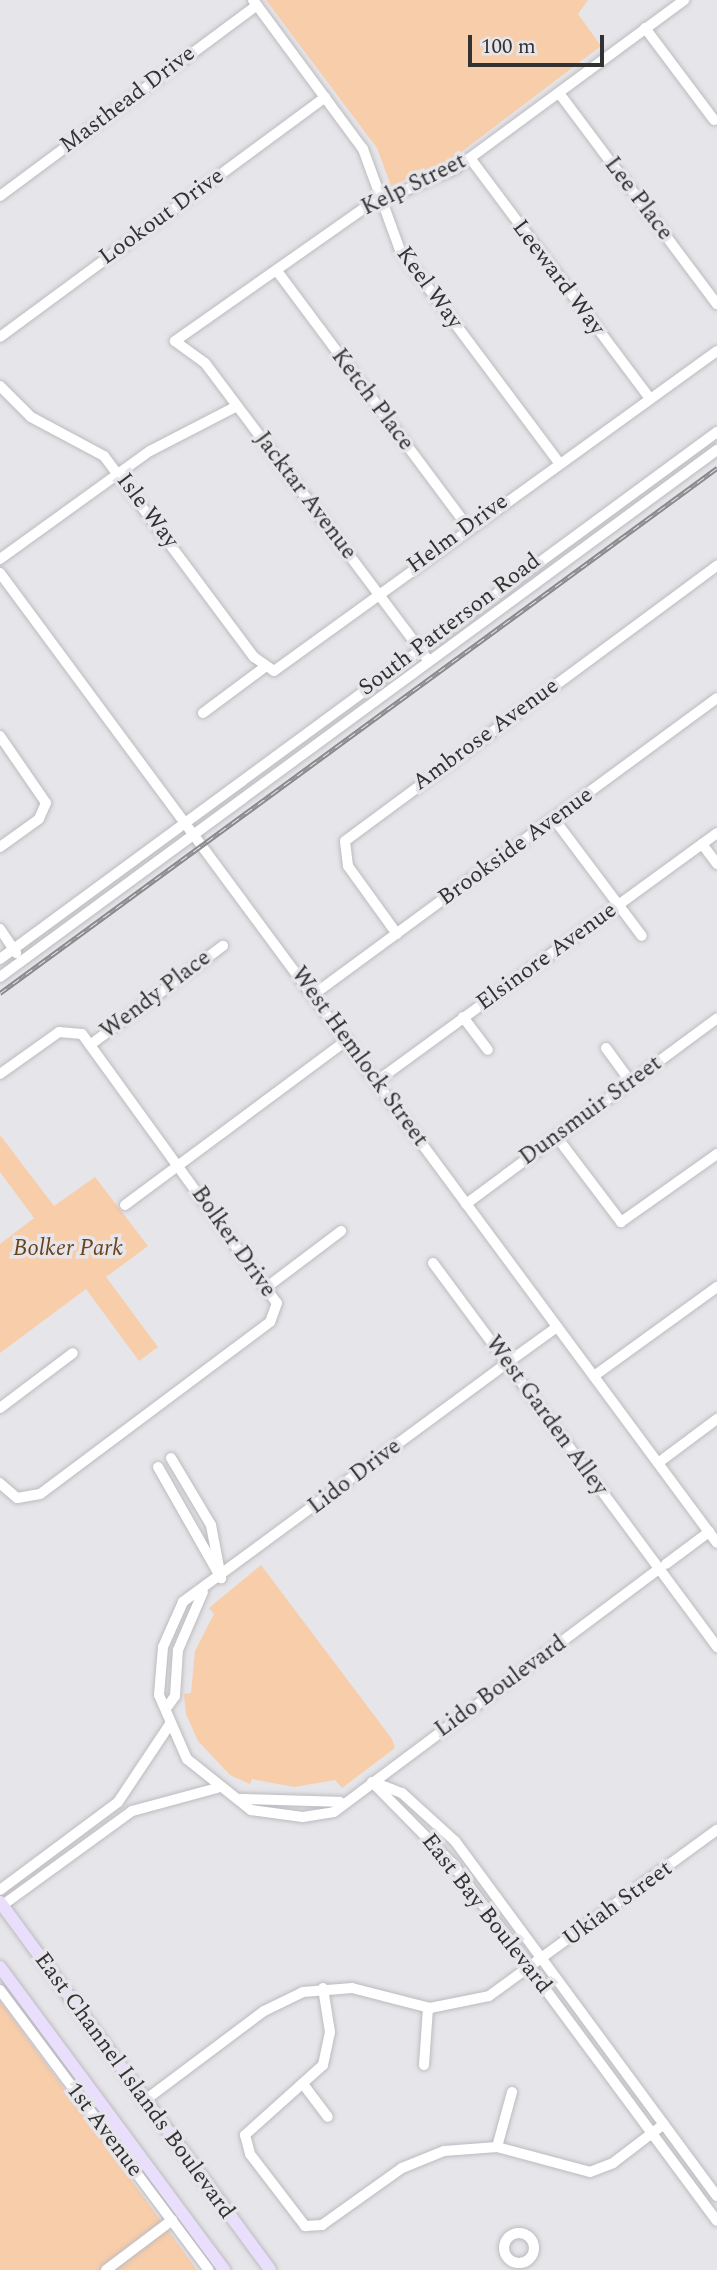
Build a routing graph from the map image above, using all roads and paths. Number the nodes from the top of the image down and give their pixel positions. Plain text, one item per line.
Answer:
1 (684, 0) edge
2 (255, 2) edge
3 (645, 28) junction
4 (559, 93) junction
5 (325, 97) junction
6 (714, 120) dead end
7 (470, 158) junction
8 (0, 196) edge
9 (384, 198) junction
10 (277, 271) junction
11 (717, 304) edge
12 (0, 337) edge
13 (175, 341) joint
14 (717, 351) edge
15 (0, 386) edge
16 (648, 396) junction
17 (237, 406) junction
18 (717, 432) edge
19 (717, 450) edge
20 (558, 461) junction
21 (120, 474) junction
22 (468, 527) junction
23 (0, 559) edge
24 (717, 566) edge
25 (0, 573) edge
26 (378, 593) junction
27 (418, 647) junction
28 (428, 660) junction
29 (265, 667) junction
30 (717, 698) edge
31 (203, 713) dead end
32 (0, 736) edge
33 (554, 819) junction
34 (184, 821) junction
35 (717, 833) edge
36 (193, 834) junction
37 (702, 844) junction
38 (0, 847) edge
39 (717, 864) edge
40 (618, 906) junction
41 (0, 929) edge
42 (397, 934) junction
43 (642, 936) dead end
44 (223, 946) dead end
45 (15, 948) junction
46 (2, 955) edge
47 (18, 964) junction
48 (0, 977) edge
49 (313, 995) junction
50 (463, 1017) junction
51 (717, 1018) edge
52 (347, 1040) junction
53 (90, 1045) junction
54 (606, 1048) dead end
55 (488, 1050) dead end
56 (0, 1074) edge
57 (377, 1081) junction
58 (630, 1082) junction
59 (556, 1136) junction
60 (717, 1154) edge
61 (178, 1166) junction
62 (466, 1203) junction
63 (125, 1205) dead end
64 (341, 1231) dead end
65 (433, 1263) dead end
66 (267, 1287) junction
67 (717, 1287) edge
68 (557, 1327) junction
69 (73, 1353) dead end
70 (511, 1361) junction
71 (594, 1376) junction
72 (0, 1408) edge
73 (717, 1419) edge
74 (171, 1458) dead end
75 (658, 1463) junction
76 (159, 1467) dead end
77 (0, 1483) edge
78 (709, 1532) junction
79 (717, 1543) edge
80 (663, 1566) junction
81 (221, 1578) junction
82 (203, 1592) junction
83 (717, 1647) edge
84 (168, 1706) junction
85 (170, 1724) junction
86 (372, 1782) junction
87 (217, 1788) junction
88 (241, 1799) junction
89 (340, 1802) junction
90 (717, 1830) edge
91 (0, 1890) edge
92 (1, 1905) edge
93 (542, 1959) junction
94 (0, 1967) edge
95 (530, 1969) junction
96 (323, 1988) junction
97 (0, 1990) edge
98 (428, 2008) junction
99 (424, 2065) dead end
100 (303, 2084) junction
101 (512, 2092) dead end
102 (144, 2101) junction
103 (328, 2117) dead end
104 (664, 2124) junction
105 (652, 2134) junction
106 (497, 2147) junction
107 (717, 2196) edge
108 (172, 2221) junction
109 (717, 2221) edge
110 (109, 2269) edge
111 (209, 2270) edge
112 (223, 2270) edge
113 (270, 2270) edge

1 - 3 street, Kelp Street
2 - 5 street, Keel Way
2 - 8 street, Masthead Drive
3 - 4 street, Kelp Street
3 - 6 street
4 - 7 street, Kelp Street
4 - 11 street, Lee Place
5 - 9 street, Keel Way
5 - 12 street, Lookout Drive
7 - 9 street, Kelp Street
7 - 16 street, Leeward Way
9 - 10 street, Kelp Street
9 - 20 street, Keel Way
10 - 13 street, Kelp Street
10 - 22 street, Ketch Place
13 - 17 street, Jacktar Avenue
14 - 16 street, Helm Drive
15 - 21 street, Isle Way
16 - 20 street, Helm Drive
17 - 21 street
17 - 26 street, Jacktar Avenue
18 - 27 street, South Patterson Road
19 - 28 street, South Patterson Road
20 - 22 street, Helm Drive
21 - 23 street
21 - 29 street, Isle Way
22 - 26 street, Helm Drive
24 - 42 street, Ambrose Avenue
25 - 34 street, West Hemlock Street
26 - 27 street, Jacktar Avenue
26 - 29 street, Helm Drive
27 - 28 street, Jacktar Avenue
27 - 34 street, South Patterson Road
28 - 36 street, South Patterson Road
29 - 31 street, Helm Drive
30 - 33 street, Brookside Avenue
32 - 38 street
33 - 40 street
33 - 42 street, Brookside Avenue
34 - 36 street, West Hemlock Street
34 - 45 street, South Patterson Road
35 - 37 street, Elsinore Avenue
36 - 47 street, South Patterson Road
36 - 49 street, West Hemlock Street
37 - 39 street
37 - 40 street, Elsinore Avenue
40 - 43 street
40 - 50 street, Elsinore Avenue
41 - 45 street
42 - 49 street, Brookside Avenue
44 - 53 street, Wendy Place
45 - 46 street, South Patterson Road
45 - 47 street
46 - 47 street
47 - 48 street, South Patterson Road
49 - 52 street, West Hemlock Street
50 - 55 street
50 - 57 street, Elsinore Avenue
51 - 58 street, Dunsmuir Street
52 - 57 street, West Hemlock Street
52 - 61 street, Bolker Drive
53 - 56 street
53 - 61 street
54 - 58 street
57 - 62 street, West Hemlock Street
58 - 59 street, Dunsmuir Street
59 - 60 street
59 - 62 street, Dunsmuir Street
61 - 63 street
61 - 66 street, Bolker Drive
62 - 68 street, West Hemlock Street
64 - 66 street
65 - 70 street, West Garden Alley
66 - 77 street, Bolker Drive
67 - 71 street
68 - 70 street, Lido Drive
68 - 71 street, West Hemlock Street
69 - 72 street
70 - 80 street, West Garden Alley
70 - 81 street, Lido Drive
71 - 75 street, West Hemlock Street
73 - 75 street
74 - 81 street
75 - 78 street, West Hemlock Street
76 - 81 street
78 - 79 street, West Hemlock Street
78 - 80 street, Lido Boulevard
80 - 83 street, West Garden Alley
80 - 86 street, Lido Boulevard
81 - 82 street, Lido Drive
82 - 84 street, Lido Drive
82 - 84 street, Lido Drive
84 - 85 street, Lido Drive
85 - 87 street, Lido Boulevard
85 - 91 street
86 - 89 street, Lido Boulevard
86 - 93 street, East Bay Boulevard
86 - 95 street, East Bay Boulevard
87 - 88 street, Lido Boulevard
87 - 92 street
88 - 89 street, Lido Boulevard
88 - 89 street, Lido Boulevard
90 - 93 street, Ukiah Street
92 - 102 main road, East Channel Islands Boulevard
93 - 95 street, Ukiah Street
93 - 104 street, East Bay Boulevard
94 - 112 main road, East Channel Islands Boulevard
95 - 98 street, Ukiah Street
95 - 105 street, East Bay Boulevard
96 - 98 street, Ukiah Street
96 - 100 street
96 - 102 street, Ukiah Street
97 - 108 street, 1st Avenue
98 - 99 street
100 - 103 street
100 - 106 street
101 - 106 street
102 - 113 main road, East Channel Islands Boulevard
104 - 105 street
104 - 107 street, East Bay Boulevard
105 - 106 street
105 - 109 street, East Bay Boulevard
108 - 110 street
108 - 111 street, 1st Avenue

